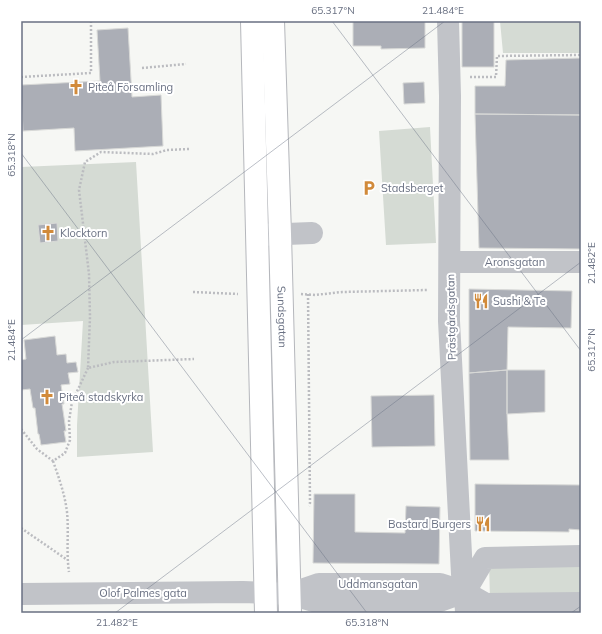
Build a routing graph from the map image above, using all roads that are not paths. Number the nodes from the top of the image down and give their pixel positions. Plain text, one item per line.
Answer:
1 (252, 21) edge
2 (273, 21) edge
3 (448, 21) edge
4 (312, 233) dead end
5 (280, 234) junction
6 (257, 235) junction
7 (450, 262) junction
8 (581, 262) edge
9 (581, 556) edge
10 (21, 594) edge
11 (266, 603) edge
12 (290, 603) edge
13 (466, 603) edge
14 (581, 603) edge

1 - 6 main road
2 - 5 main road, Sundsgatan
3 - 7 street, Prästgårdsgatan
4 - 5 street
5 - 6 street
5 - 12 main road, Sundsgatan
6 - 11 main road
7 - 8 street, Aronsgatan
7 - 13 street, Prästgårdsgatan
9 - 13 street
10 - 11 street, Olof Palmes gata
11 - 12 street, Uddmansgatan
12 - 13 street, Uddmansgatan
13 - 14 street, Uddmansgatan

